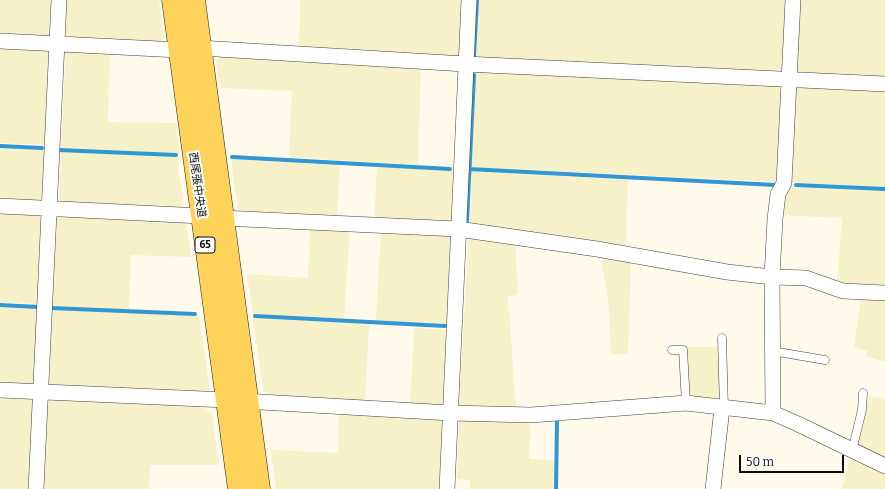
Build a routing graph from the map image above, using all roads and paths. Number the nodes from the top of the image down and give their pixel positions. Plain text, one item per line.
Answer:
1 (59, 0) edge
2 (172, 0) edge
3 (194, 0) edge
4 (469, 0) edge
5 (793, 0) edge
6 (0, 41) edge
7 (56, 44) junction
8 (190, 49) junction
9 (465, 64) junction
10 (789, 80) junction
11 (885, 84) edge
12 (0, 206) edge
13 (49, 208) junction
14 (211, 217) junction
15 (458, 229) junction
16 (772, 277) junction
17 (885, 293) edge
18 (722, 338) dead end
19 (672, 350) dead end
20 (772, 350) junction
21 (825, 360) dead end
22 (0, 390) edge
23 (40, 392) junction
24 (863, 393) dead end
25 (237, 400) junction
26 (686, 403) junction
27 (723, 408) junction
28 (451, 413) junction
29 (773, 413) junction
30 (852, 451) junction
31 (885, 466) edge
32 (36, 489) edge
33 (239, 489) edge
34 (259, 489) edge
35 (447, 489) edge
36 (713, 489) edge

1 - 7 street
2 - 8 main road, 西尾張中央道 / 65
3 - 8 main road, 西尾張中央道 / 65
4 - 9 street
5 - 10 street
6 - 7 street
7 - 8 street
7 - 13 street
8 - 9 street
8 - 14 main road, 西尾張中央道 / 65
9 - 10 street
9 - 15 street
10 - 11 street
10 - 16 street
12 - 13 street
13 - 14 street
13 - 23 street
14 - 15 street
14 - 25 main road, 西尾張中央道 / 65
15 - 16 street
15 - 28 street
16 - 17 street
16 - 20 street
18 - 27 lane
19 - 26 lane
20 - 21 lane
20 - 29 street
22 - 23 street
23 - 25 street
23 - 32 street
24 - 30 lane
25 - 28 street
25 - 33 main road, 西尾張中央道 / 65
25 - 34 main road, 西尾張中央道 / 65
26 - 27 street
26 - 28 street
27 - 29 street
27 - 36 street
28 - 35 street
29 - 30 street
30 - 31 street

